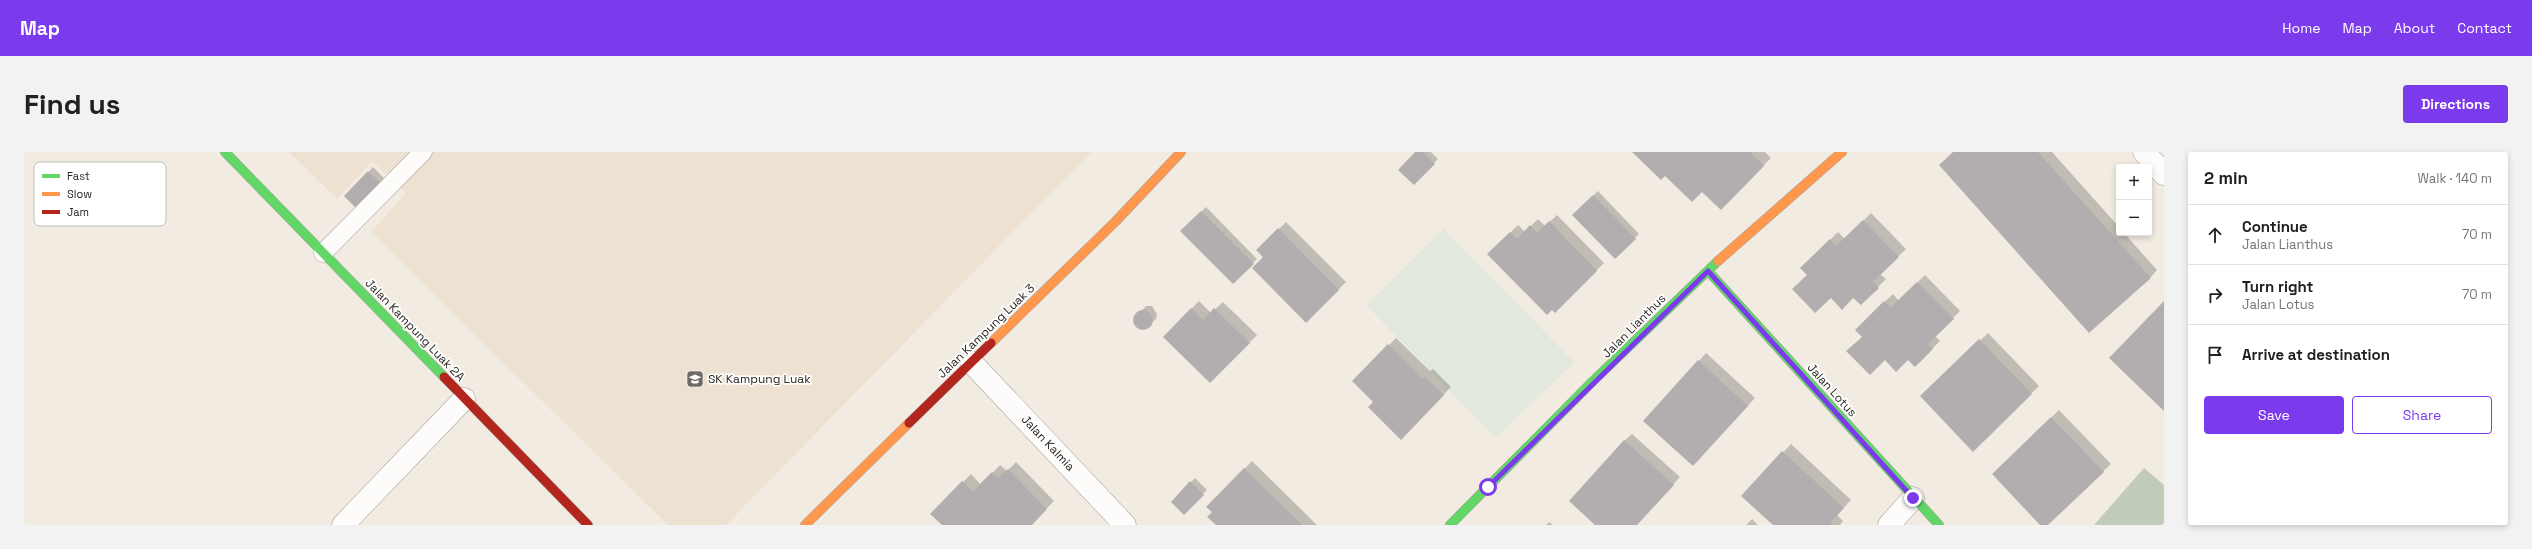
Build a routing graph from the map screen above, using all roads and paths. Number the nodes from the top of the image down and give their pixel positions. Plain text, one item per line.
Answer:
1 (225, 152) edge
2 (423, 152) edge
3 (1181, 152) edge
4 (1842, 152) edge
5 (2144, 152) edge
6 (2164, 174) edge
7 (323, 253) junction
8 (1708, 271) junction
9 (971, 362) junction
10 (464, 399) junction
11 (1913, 498) junction
12 (343, 525) edge
13 (588, 525) edge
14 (805, 525) edge
15 (1125, 525) edge
16 (1450, 525) edge
17 (1889, 525) edge
18 (1938, 525) edge

1 - 7 street, Jalan Kampung Luak 2A
2 - 7 lane
3 - 9 street, Jalan Kampung Luak 3
4 - 8 street, Jalan Lianthus
5 - 6 street
7 - 10 street, Jalan Kampung Luak 2A
8 - 11 street, Jalan Lotus
8 - 16 street, Jalan Lianthus
9 - 14 street, Jalan Kampung Luak 3
9 - 15 street, Jalan Kalmia
10 - 12 street
10 - 13 street, Jalan Kampung Luak 2A
11 - 17 street
11 - 18 street, Jalan Lotus

